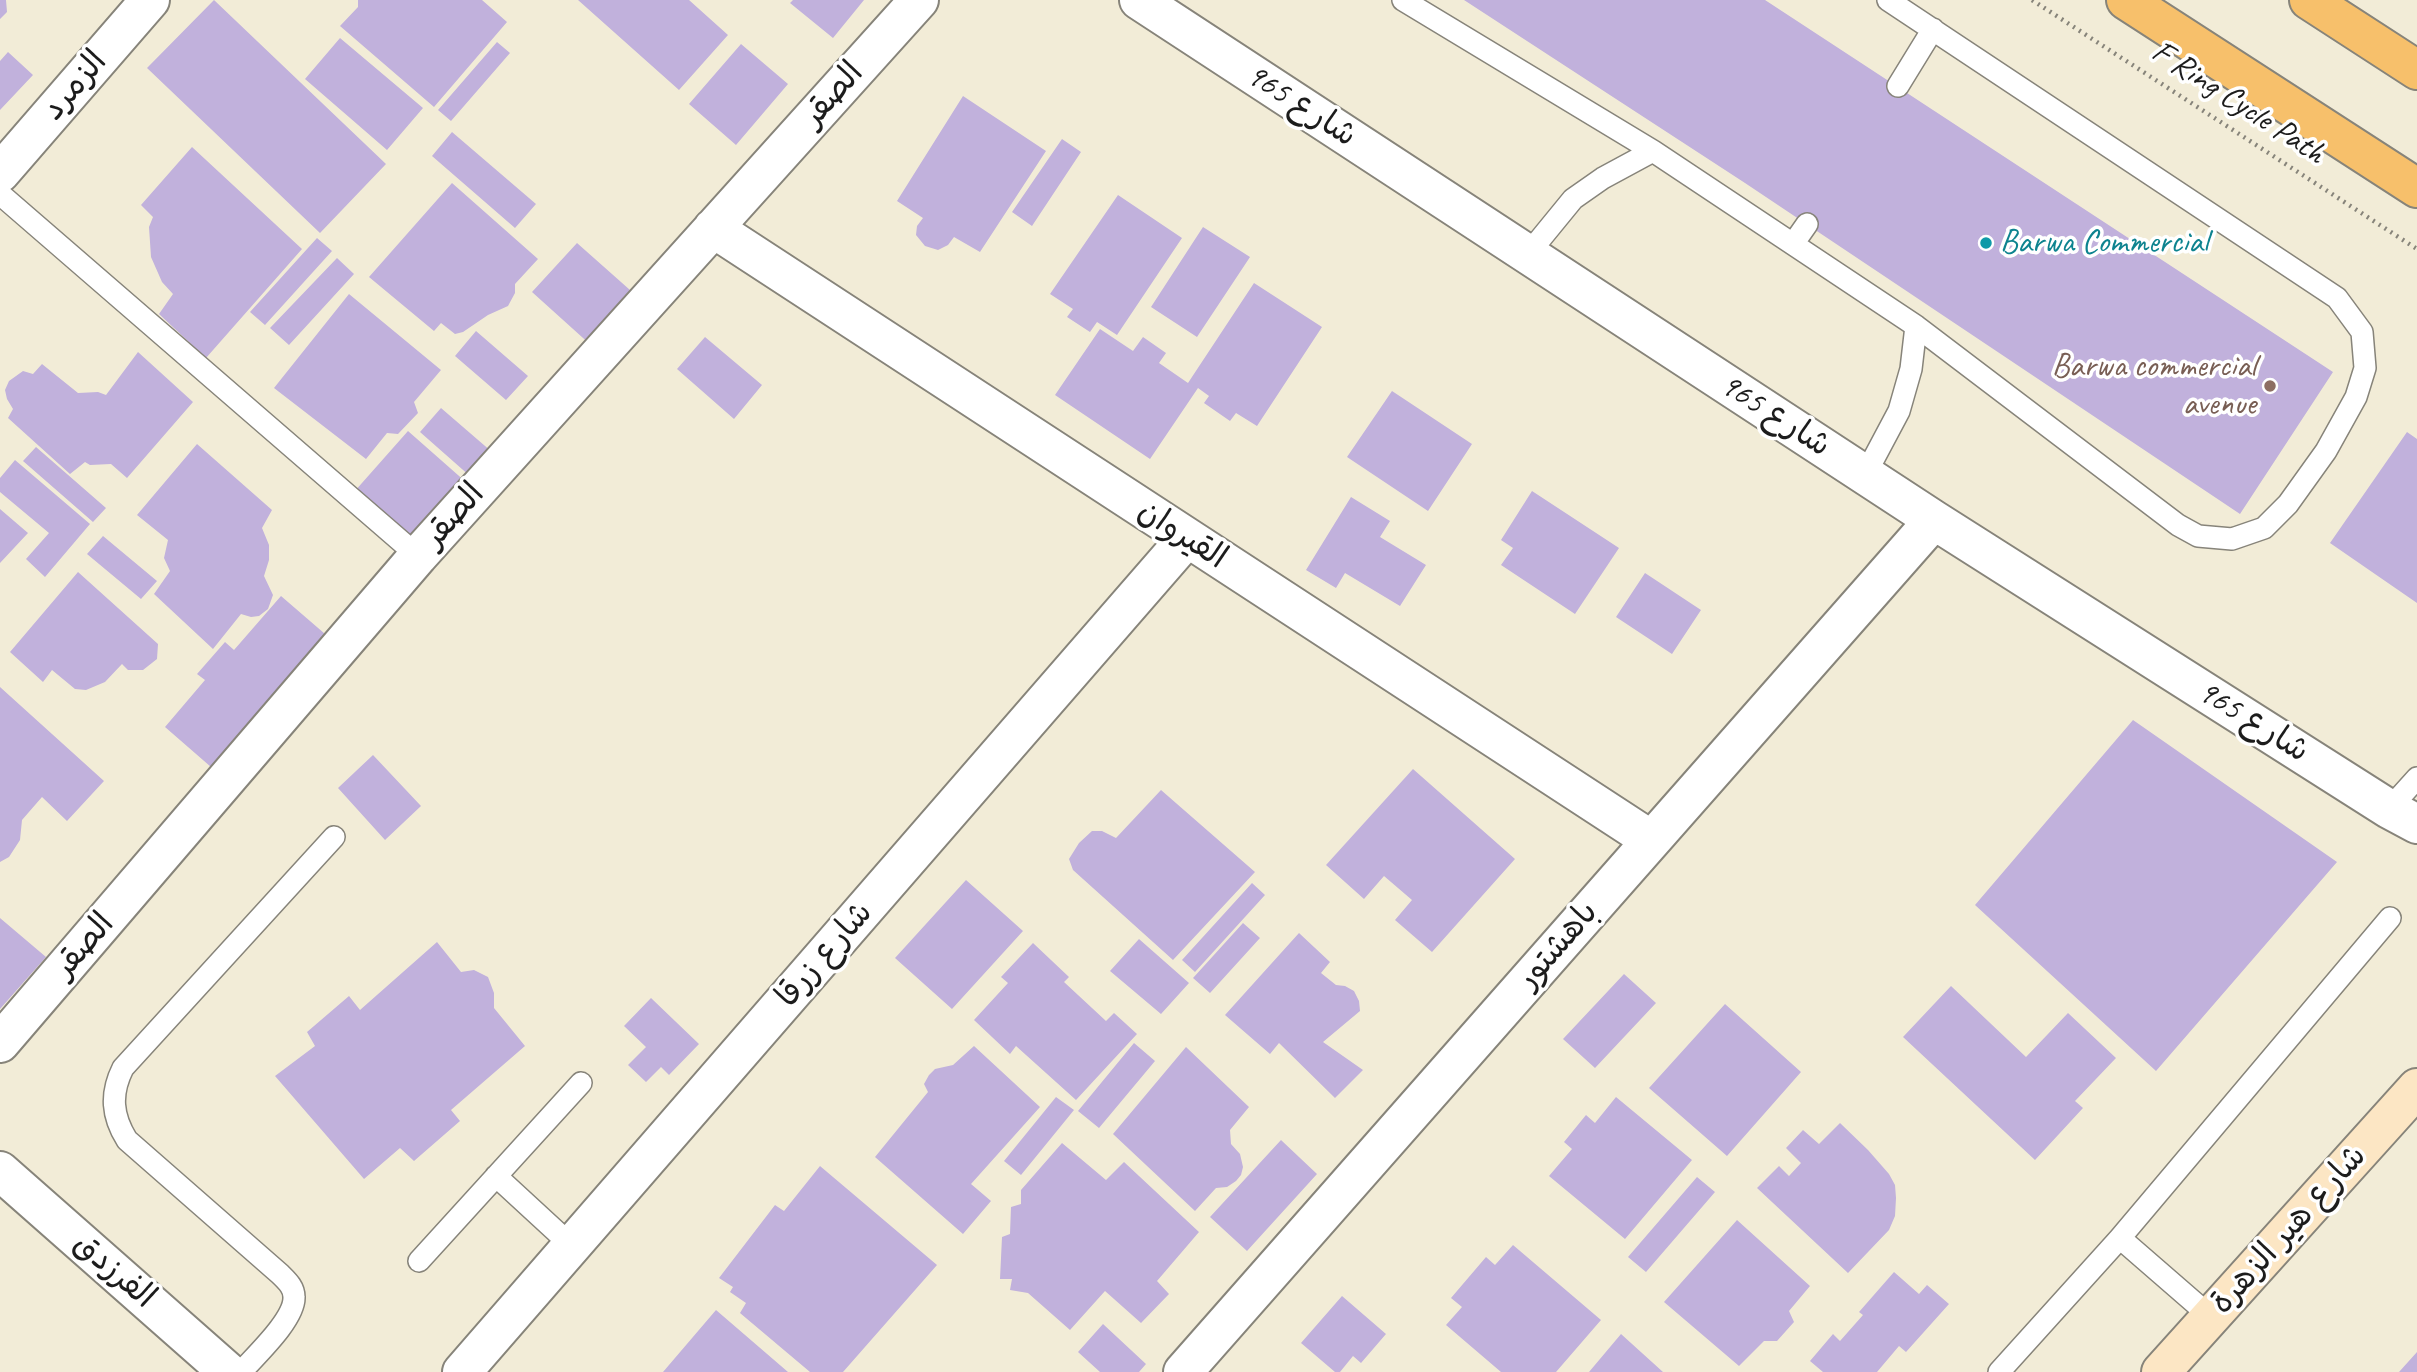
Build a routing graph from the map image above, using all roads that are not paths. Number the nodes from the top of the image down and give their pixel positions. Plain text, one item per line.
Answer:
1 (150, 0) edge
2 (919, 0) edge
3 (1139, 0) edge
4 (1403, 0) edge
5 (1888, 0) edge
6 (2126, 0) edge
7 (2309, 0) edge
8 (1933, 29) junction
9 (2417, 70) edge
10 (1898, 86) dead end
11 (1653, 151) junction
12 (0, 173) edge
13 (2417, 188) edge
14 (0, 194) edge
15 (1807, 224) dead end
16 (713, 228) junction
17 (1793, 244) junction
18 (1528, 254) junction
19 (1916, 326) junction
20 (1865, 475) junction
21 (1934, 520) junction
22 (1187, 538) junction
23 (418, 556) junction
24 (2417, 778) edge
25 (2403, 816) edge
26 (334, 838) dead end
27 (1651, 840) junction
28 (2390, 918) dead end
29 (0, 1043) edge
30 (2417, 1064) edge
31 (581, 1083) dead end
32 (2409, 1098) edge
33 (0, 1171) edge
34 (496, 1176) junction
35 (2120, 1238) junction
36 (572, 1246) junction
37 (419, 1261) dead end
38 (2211, 1317) junction
39 (228, 1372) edge
40 (241, 1372) edge
41 (462, 1372) edge
42 (1183, 1372) edge
43 (1999, 1372) edge
44 (2161, 1372) edge

1 - 12 street, الزمرد
2 - 16 street, الصقر
3 - 18 street, شارع 965
4 - 11 lane
5 - 8 lane
6 - 13 main road
7 - 9 main road
8 - 10 lane
8 - 19 lane
11 - 17 lane
11 - 18 lane
14 - 23 lane
15 - 17 lane
16 - 22 street, القيروان
16 - 23 street, الصقر
17 - 19 lane
18 - 20 street, شارع 965
19 - 20 lane
20 - 21 street, شارع 965
21 - 25 street, شارع 965
21 - 27 street, باهشتور
22 - 27 street, القيروان
22 - 36 street, شارع زرقا
23 - 29 street, الصقر
24 - 25 lane
26 - 40 lane
27 - 42 street, باهشتور
28 - 35 lane
30 - 32 street
31 - 34 lane
32 - 38 street, شارع هير الزهرة
33 - 39 street, الفرزدق
34 - 36 lane
34 - 37 lane
35 - 38 lane
35 - 43 lane
36 - 41 street, شارع زرقا
38 - 44 street, شارع هير الزهرة

